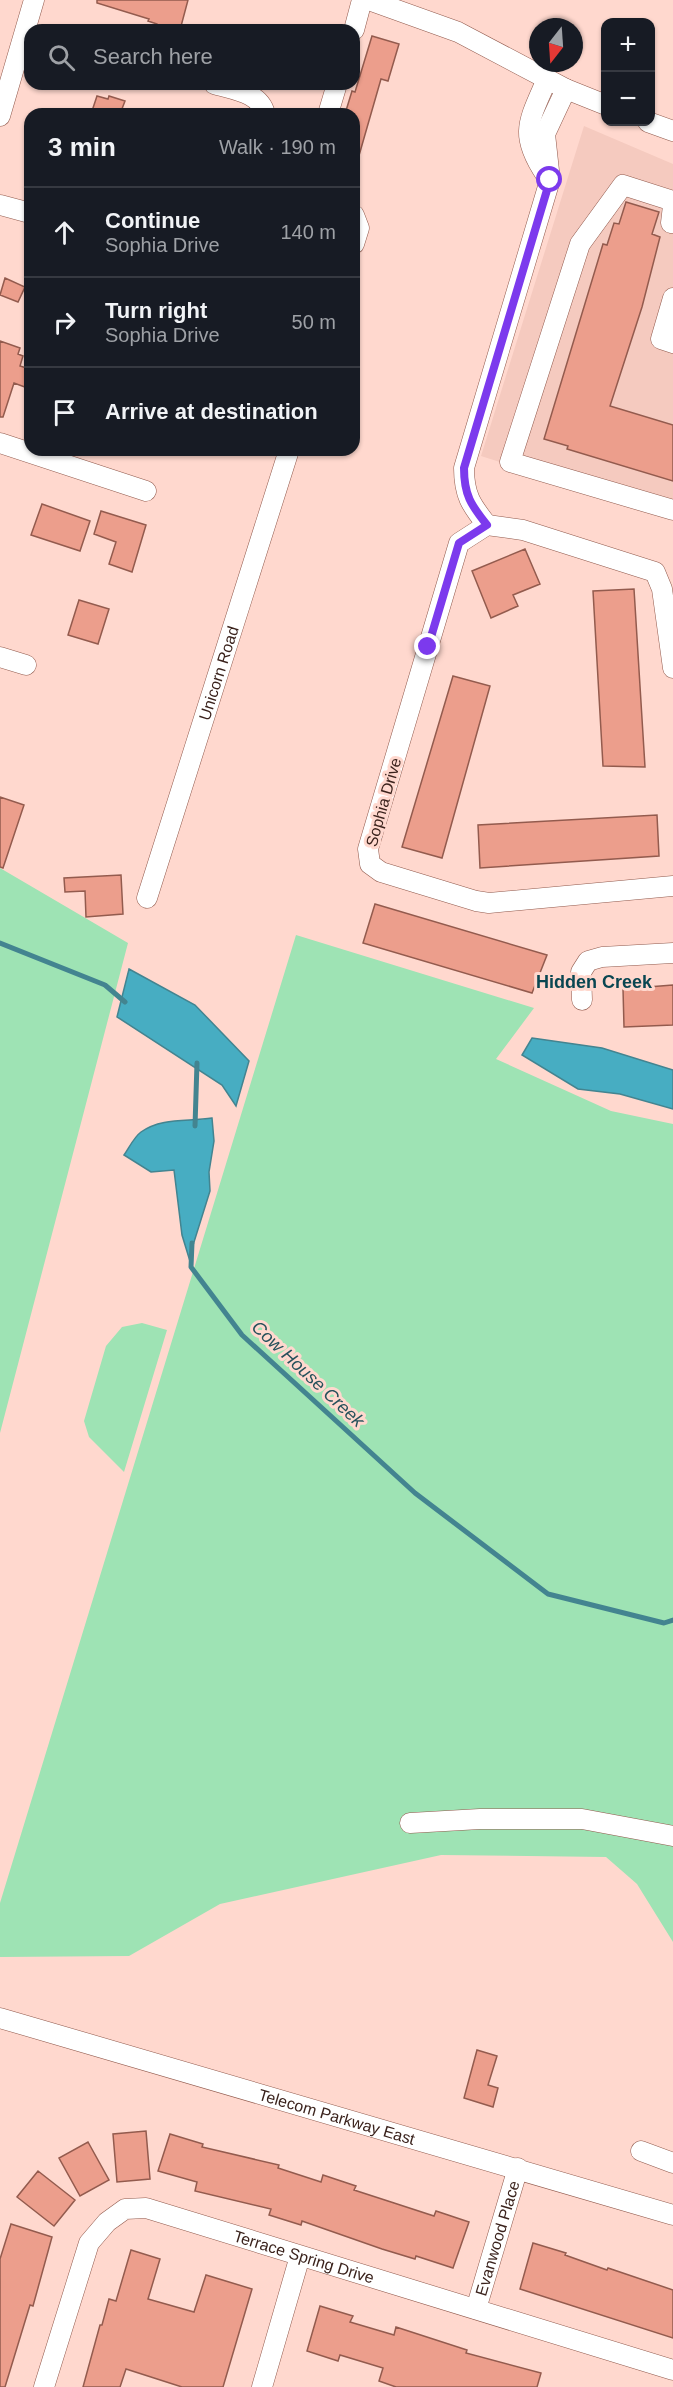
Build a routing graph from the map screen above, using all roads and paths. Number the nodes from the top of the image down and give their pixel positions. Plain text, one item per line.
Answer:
1 (34, 0) edge
2 (362, 0) edge
3 (369, 0) edge
4 (29, 24) edge
5 (356, 24) edge
6 (24, 42) edge
7 (547, 79) junction
8 (566, 89) junction
9 (235, 90) edge
10 (335, 90) edge
11 (601, 103) edge
12 (264, 108) edge
13 (330, 108) edge
14 (0, 116) edge
15 (655, 125) edge
16 (673, 131) edge
17 (550, 180) junction
18 (673, 201) edge
19 (0, 205) edge
20 (673, 206) edge
21 (24, 211) edge
22 (673, 223) edge
23 (673, 298) edge
24 (673, 343) edge
25 (0, 443) edge
26 (24, 451) edge
27 (40, 456) edge
28 (287, 456) edge
29 (146, 490) dead end
30 (673, 510) edge
31 (487, 525) junction
32 (0, 657) edge
33 (26, 665) dead end
34 (673, 668) edge
35 (673, 886) edge
36 (147, 898) dead end
37 (673, 953) edge
38 (582, 1000) dead end
39 (410, 1823) dead end
40 (673, 1836) edge
41 (0, 2018) edge
42 (641, 2151) dead end
43 (673, 2163) edge
44 (518, 2168) junction
45 (673, 2215) edge
46 (300, 2256) junction
47 (476, 2310) junction
48 (673, 2370) edge
49 (44, 2387) edge
50 (262, 2387) edge

1 - 4 street
2 - 5 street
3 - 7 street
6 - 14 street
7 - 8 street
7 - 17 street
8 - 11 street
8 - 17 street
9 - 12 street
10 - 13 street
15 - 16 street
17 - 31 street
18 - 30 street
19 - 21 street
20 - 22 street
23 - 24 street
25 - 26 street
27 - 29 street
28 - 36 street, Unicorn Road
31 - 34 street
31 - 35 street, Sophia Drive
32 - 33 street
37 - 38 street
39 - 40 street
41 - 44 street, Telecom Parkway East
42 - 43 street
44 - 45 street, Telecom Parkway East
44 - 47 street, Evanwood Place
46 - 47 street, Terrace Spring Drive
46 - 49 street, Terrace Spring Drive
46 - 50 street
47 - 48 street, Terrace Spring Drive

